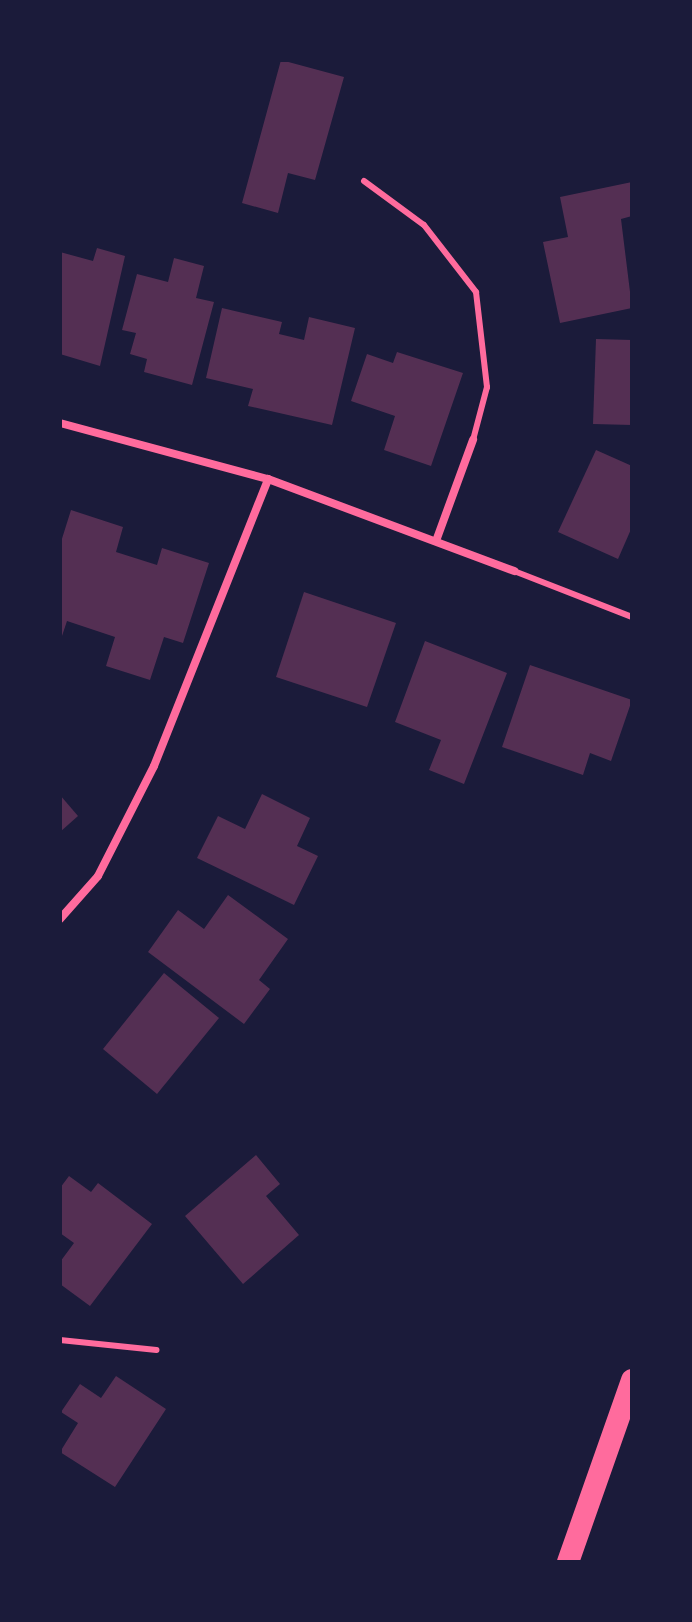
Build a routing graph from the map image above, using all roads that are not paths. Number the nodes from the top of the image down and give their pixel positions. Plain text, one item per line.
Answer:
1 (364, 181) dead end
2 (60, 423) edge
3 (473, 440) joint
4 (268, 479) junction
5 (436, 541) junction
6 (514, 571) joint
7 (632, 617) edge
8 (60, 919) edge
9 (60, 1340) edge
10 (156, 1350) dead end
11 (632, 1380) edge
12 (568, 1562) edge

1 - 3 lane
2 - 4 street
3 - 5 street
4 - 5 street
4 - 8 street
5 - 6 street
6 - 7 lane
9 - 10 lane
11 - 12 highway

